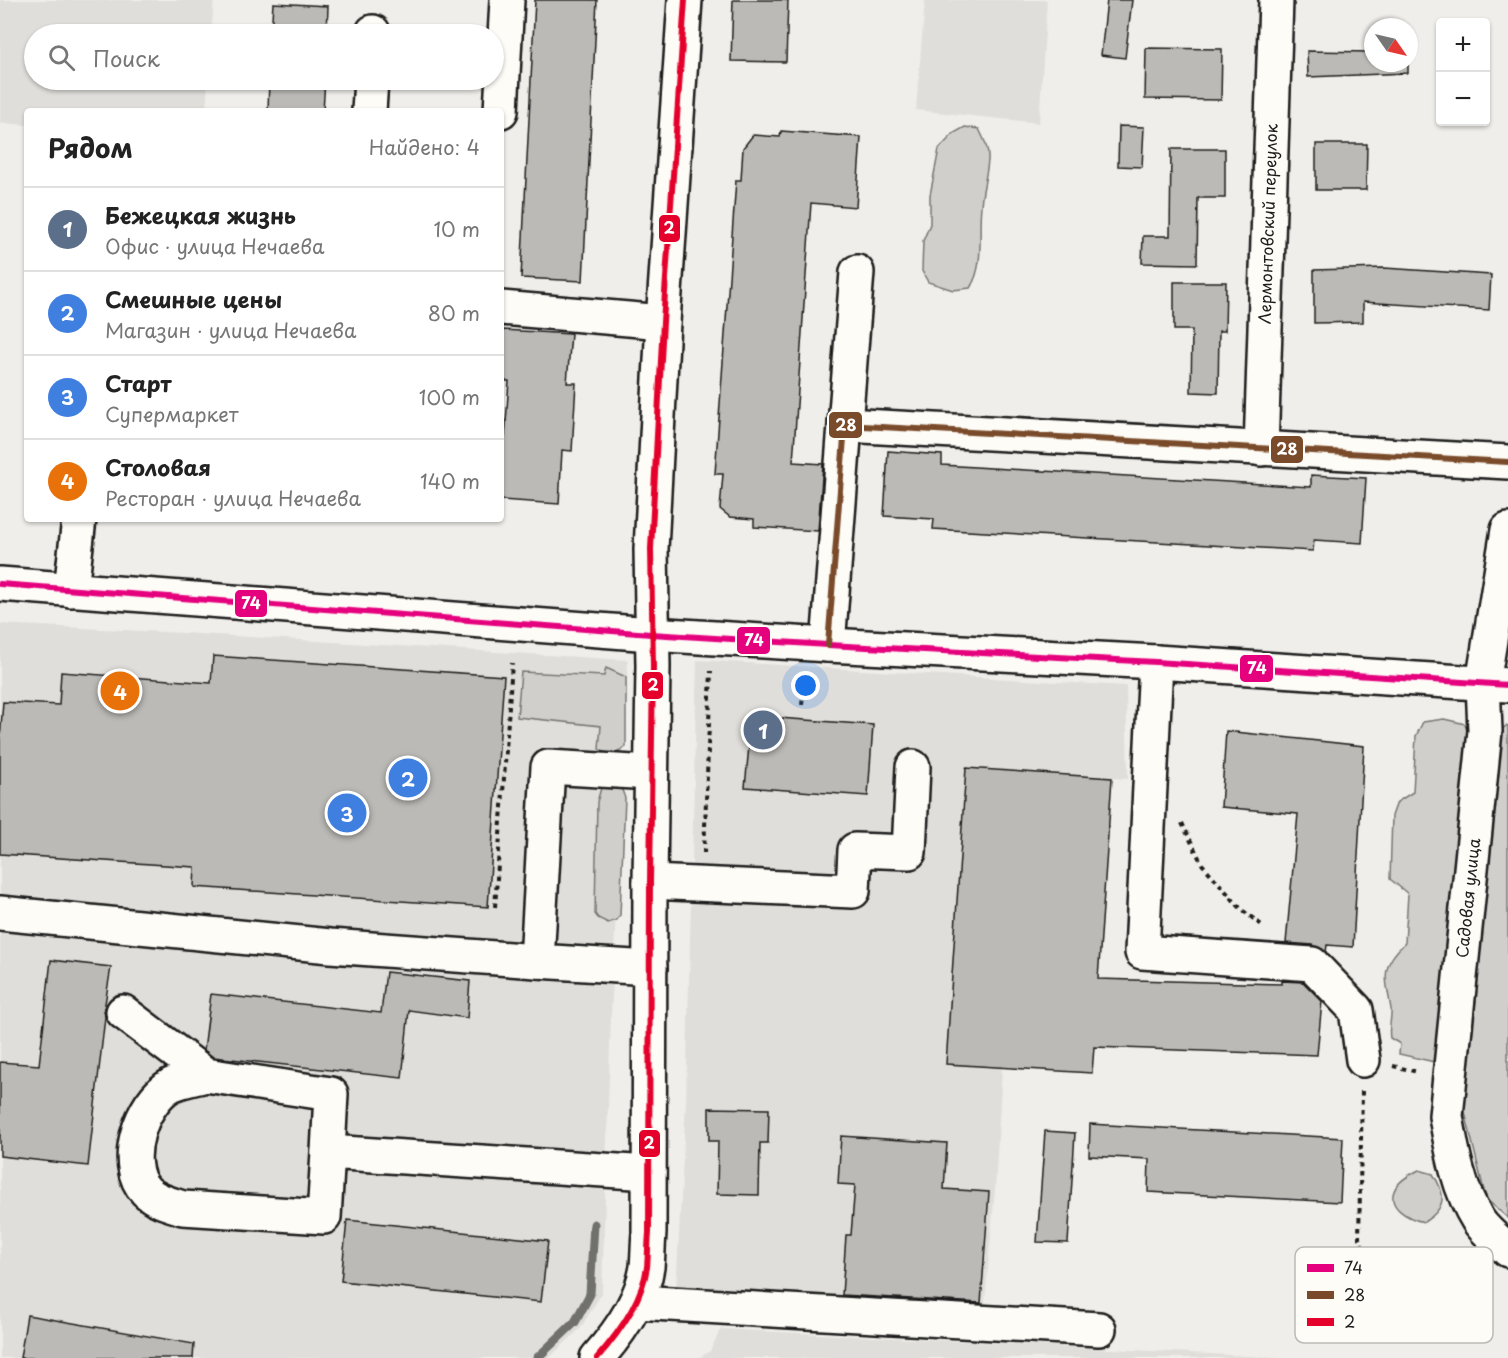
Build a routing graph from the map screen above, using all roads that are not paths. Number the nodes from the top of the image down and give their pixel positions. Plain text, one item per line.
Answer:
1 (507, 0) edge
2 (685, 0) edge
3 (1275, 0) edge
4 (504, 56) edge
5 (370, 90) edge
6 (502, 90) edge
7 (369, 108) edge
8 (501, 108) edge
9 (857, 272) dead end
10 (504, 308) edge
11 (663, 322) junction
12 (845, 425) junction
13 (1261, 449) junction
14 (1508, 462) edge
15 (79, 522) edge
16 (1508, 530) edge
17 (0, 584) edge
18 (71, 590) junction
19 (651, 634) junction
20 (828, 645) junction
21 (1156, 662) junction
22 (1496, 684) edge
23 (913, 767) dead end
24 (651, 773) junction
25 (650, 882) junction
26 (0, 913) edge
27 (537, 960) junction
28 (650, 968) junction
29 (123, 1012) dead end
30 (1363, 1060) road end
31 (206, 1075) junction
32 (328, 1152) junction
33 (650, 1173) junction
34 (1492, 1247) edge
35 (636, 1302) junction
36 (1099, 1329) dead end
37 (597, 1358) edge

1 - 4 street
2 - 11 street
3 - 13 street, Лермонтовский переулок
5 - 7 street
6 - 8 street
9 - 12 street
10 - 11 street
11 - 19 street
12 - 13 street
12 - 20 street
13 - 14 street
15 - 18 street
16 - 22 street, Садовая улица
17 - 18 street
18 - 19 street
19 - 20 street
19 - 24 street
20 - 21 street
21 - 22 street
21 - 30 street
22 - 34 street, Садовая улица
23 - 25 street
24 - 25 street
24 - 27 street
25 - 28 street
26 - 27 street
27 - 28 street
28 - 33 street
29 - 31 street
31 - 32 street
31 - 32 street
32 - 33 street
33 - 35 street
35 - 36 street
35 - 37 street

